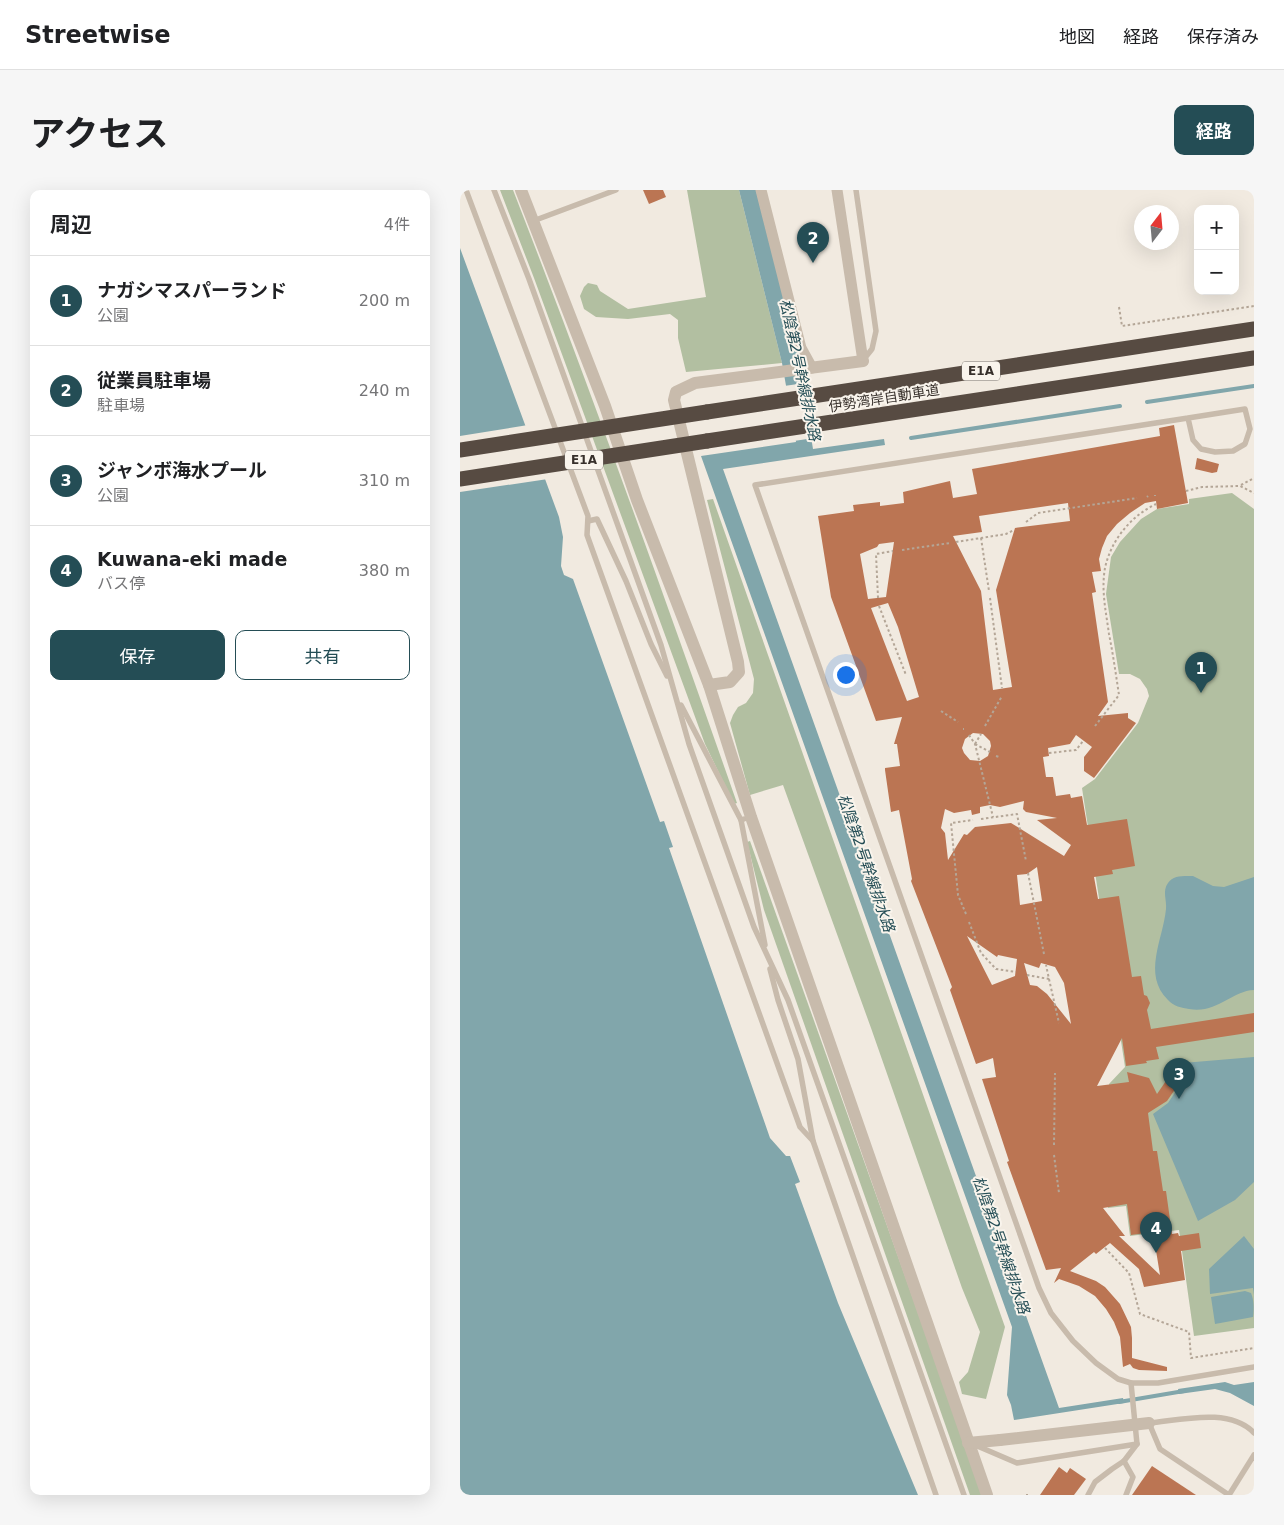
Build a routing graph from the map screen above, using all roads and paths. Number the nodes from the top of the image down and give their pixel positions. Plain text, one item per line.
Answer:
1 (466, 190) edge
2 (494, 190) edge
3 (521, 190) edge
4 (616, 190) edge
5 (761, 190) edge
6 (837, 190) edge
7 (856, 190) edge
8 (533, 222) junction
9 (1254, 306) edge
10 (1119, 307) dead end
11 (1250, 330) edge
12 (1254, 358) edge
13 (863, 361) junction
14 (808, 368) junction
15 (1188, 418) junction
16 (460, 450) edge
17 (1254, 478) edge
18 (460, 479) edge
19 (1240, 486) junction
20 (1186, 491) dead end
21 (1254, 494) edge
22 (1137, 498) dead end
23 (1156, 504) dead end
24 (588, 521) junction
25 (1026, 522) dead end
26 (1014, 530) dead end
27 (981, 538) junction
28 (956, 542) dead end
29 (950, 543) dead end
30 (902, 550) dead end
31 (893, 551) dead end
32 (988, 590) dead end
33 (878, 598) dead end
34 (990, 598) dead end
35 (879, 606) dead end
36 (906, 674) dead end
37 (709, 685) junction
38 (1002, 688) dead end
39 (674, 691) junction
40 (1002, 696) dead end
41 (940, 711) dead end
42 (958, 722) dead end
43 (985, 726) dead end
44 (1095, 726) dead end
45 (981, 734) dead end
46 (969, 735) dead end
47 (1083, 741) dead end
48 (975, 744) junction
49 (990, 752) dead end
50 (1049, 753) dead end
51 (993, 817) junction
52 (746, 819) junction
53 (981, 819) dead end
54 (973, 820) dead end
55 (1026, 861) dead end
56 (1028, 873) dead end
57 (966, 914) dead end
58 (969, 922) dead end
59 (1044, 954) dead end
60 (767, 955) junction
61 (1046, 965) dead end
62 (1016, 972) dead end
63 (1027, 974) dead end
64 (1049, 978) junction
65 (1059, 1023) dead end
66 (1055, 1073) dead end
67 (813, 1141) junction
68 (1054, 1145) dead end
69 (1054, 1156) dead end
70 (1059, 1193) dead end
71 (1105, 1248) dead end
72 (1254, 1348) edge
73 (1254, 1366) edge
74 (1131, 1383) junction
75 (1149, 1423) junction
76 (1254, 1433) edge
77 (968, 1443) junction
78 (1137, 1444) junction
79 (1254, 1455) edge
80 (1124, 1461) junction
81 (936, 1495) edge
82 (964, 1495) edge
83 (987, 1495) edge
84 (1088, 1495) edge
85 (1126, 1495) edge
86 (1229, 1495) edge

1 - 24 lane
2 - 39 lane
3 - 8 street
4 - 8 lane
5 - 14 street
6 - 13 street
7 - 13 lane
8 - 37 street
9 - 10 path
11 - 16 highway, 伊勢湾岸自動車道 / E1A, bridge
12 - 18 highway, 伊勢湾岸自動車道 / E1A, bridge
13 - 14 street
14 - 37 street
15 - 15 lane
15 - 74 lane
17 - 19 path
19 - 20 path
19 - 21 path
22 - 25 path
23 - 44 path
24 - 39 lane
24 - 67 lane
26 - 27 path
27 - 28 path
27 - 32 path
29 - 30 path
31 - 33 path
34 - 38 path
35 - 36 path
37 - 52 street
39 - 52 lane
39 - 60 lane
40 - 43 path
41 - 42 path
45 - 48 path
46 - 48 path
47 - 50 path
48 - 49 path
48 - 51 path
51 - 53 path
51 - 55 path
52 - 60 lane
52 - 77 street
54 - 57 path
56 - 59 path
58 - 62 path
60 - 67 lane
60 - 82 lane
61 - 64 path
63 - 64 path
64 - 65 path
66 - 68 path
67 - 81 lane
69 - 70 path
71 - 72 path
73 - 74 lane
74 - 78 lane
75 - 76 lane
75 - 77 street, bridge
75 - 86 lane
77 - 78 lane
77 - 83 street
78 - 80 lane
79 - 86 lane
80 - 84 lane
80 - 85 lane

